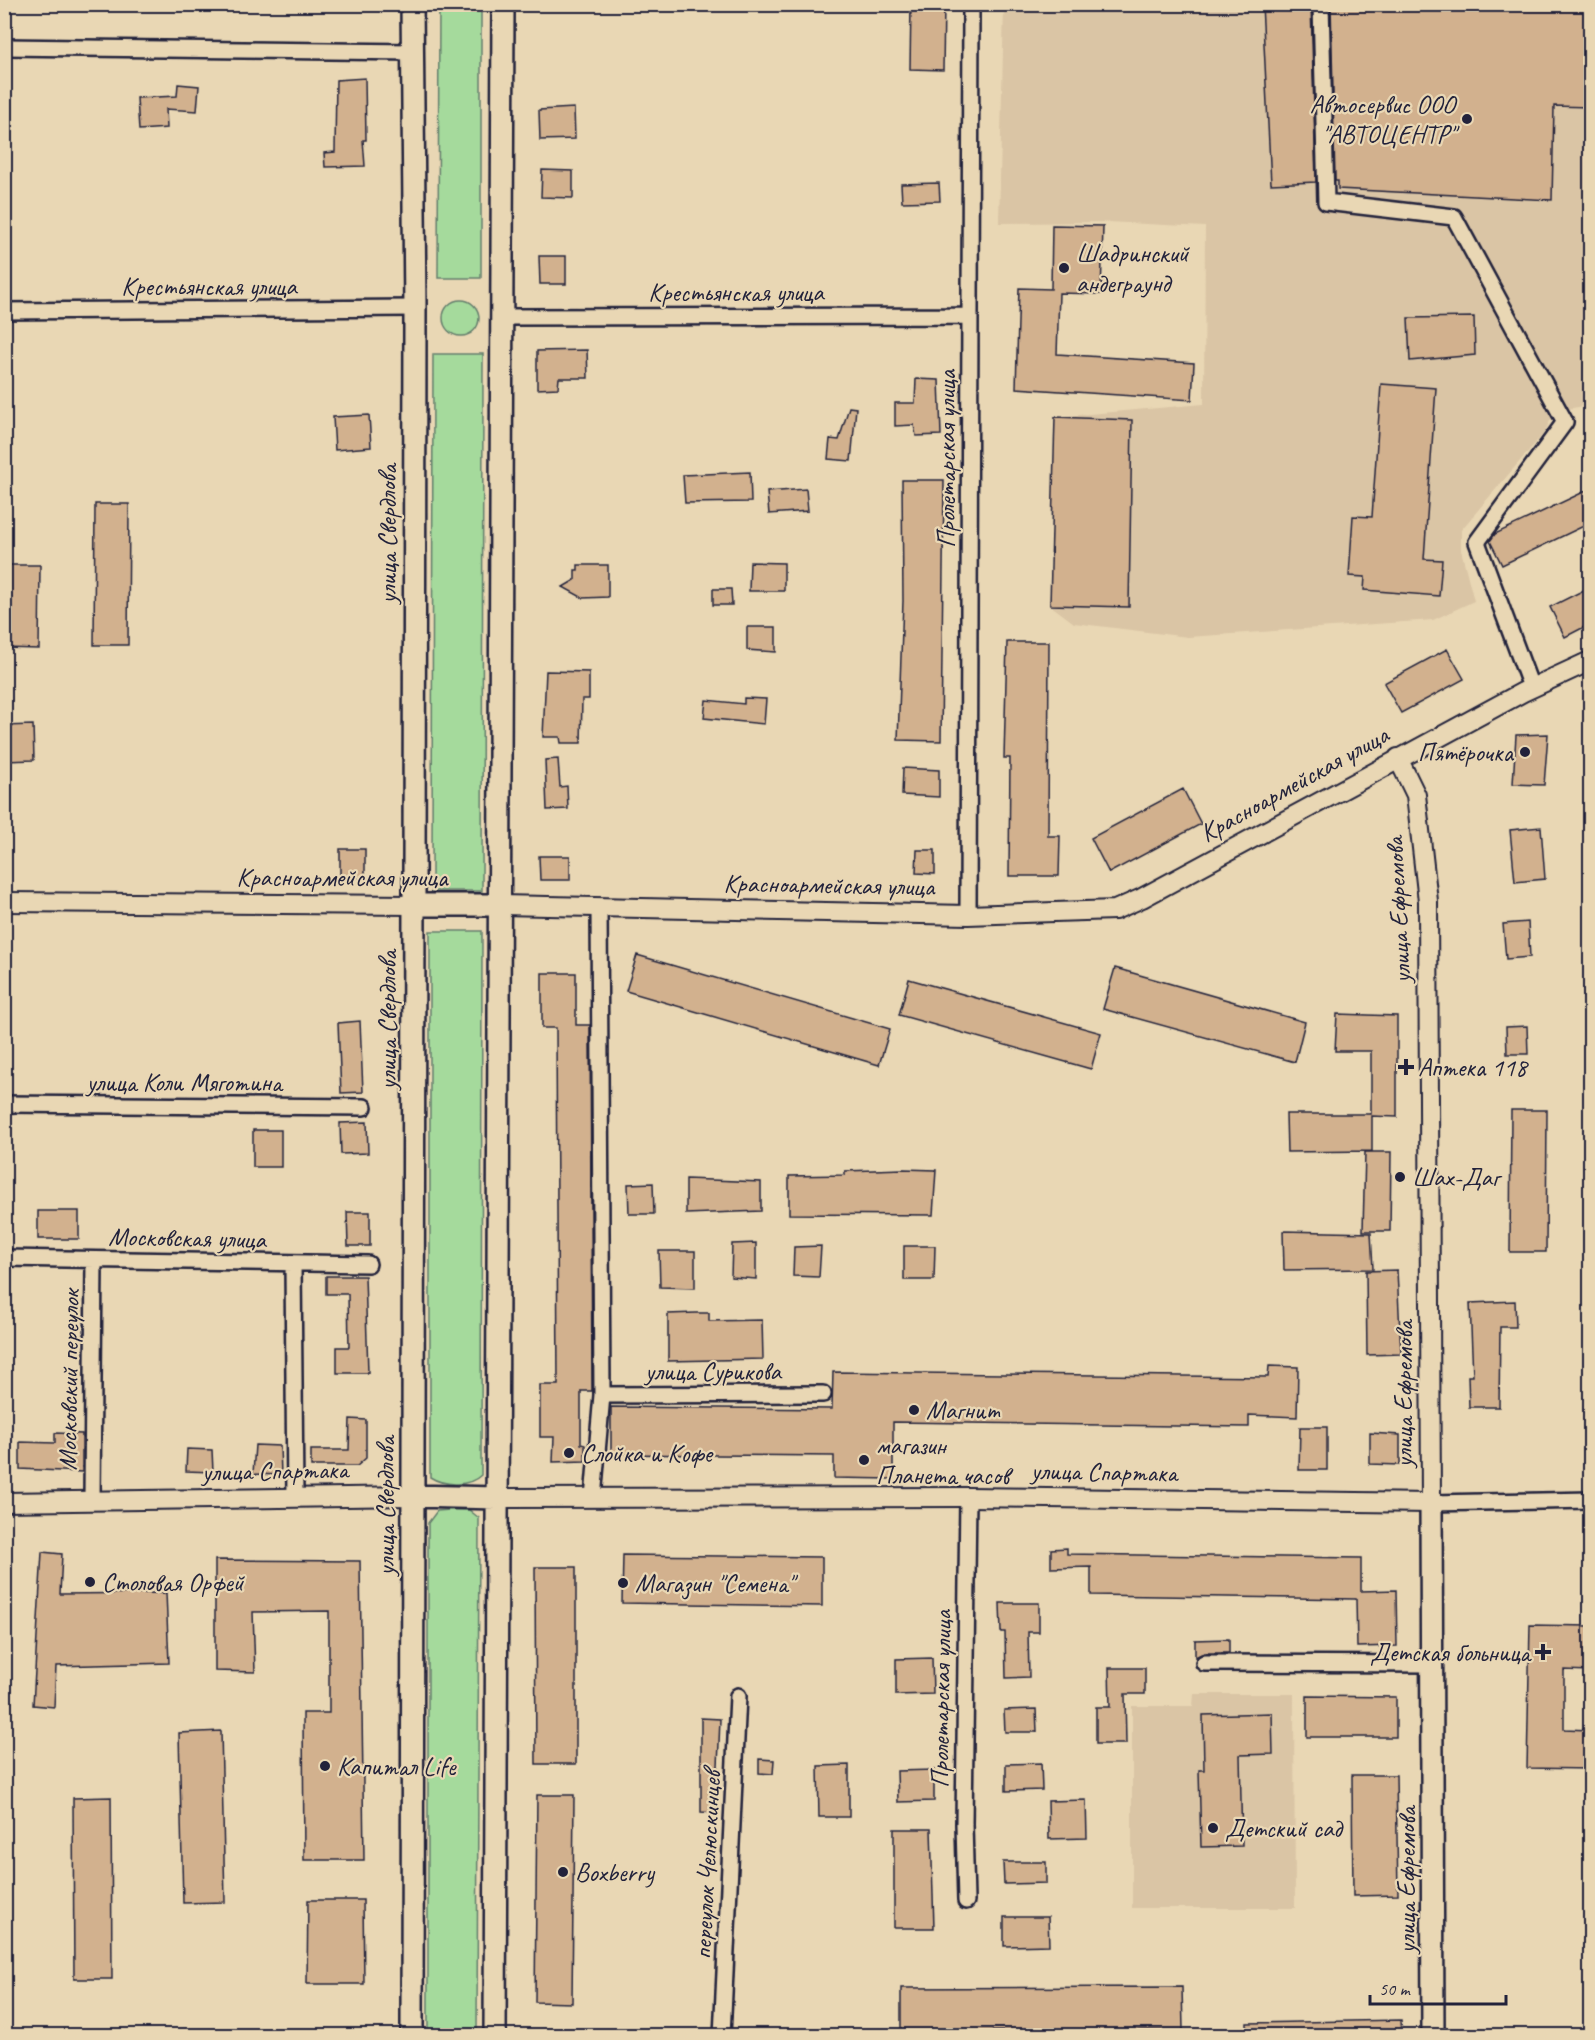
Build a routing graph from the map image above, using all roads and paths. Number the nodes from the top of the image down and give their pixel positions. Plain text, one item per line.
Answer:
1 (412, 4) edge
2 (502, 4) edge
3 (971, 4) edge
4 (1321, 4) edge
5 (4, 47) edge
6 (413, 52) junction
7 (415, 308) junction
8 (4, 311) edge
9 (970, 316) junction
10 (501, 317) junction
11 (1590, 661) edge
12 (1531, 687) junction
13 (1398, 758) junction
14 (4, 902) edge
15 (414, 904) junction
16 (499, 905) junction
17 (599, 908) junction
18 (968, 915) junction
19 (4, 1104) edge
20 (364, 1107) dead end
21 (4, 1258) edge
22 (94, 1260) junction
23 (293, 1264) junction
24 (368, 1264) dead end
25 (823, 1394) dead end
26 (603, 1395) junction
27 (412, 1496) junction
28 (968, 1497) junction
29 (295, 1498) junction
30 (497, 1498) junction
31 (593, 1498) junction
32 (92, 1500) junction
33 (1590, 1500) edge
34 (4, 1502) edge
35 (1431, 1503) junction
36 (1204, 1663) dead end
37 (1432, 1664) junction
38 (738, 1696) dead end
39 (966, 1901) dead end
40 (412, 2036) edge
41 (495, 2036) edge
42 (722, 2036) edge
43 (1433, 2036) edge

1 - 6 main road, улица Свердлова
2 - 10 main road
3 - 9 street, Пролетарская улица
4 - 12 street
5 - 6 street
6 - 7 main road, улица Свердлова
7 - 8 street, Крестьянская улица
7 - 15 main road, улица Свердлова
9 - 10 street, Крестьянская улица
9 - 18 street, Пролетарская улица
10 - 16 main road
11 - 12 street, Красноармейская улица
12 - 13 street, Красноармейская улица
13 - 18 street, Красноармейская улица
13 - 35 street, улица Ефремова
14 - 15 street, Красноармейская улица
15 - 16 main road, Красноармейская улица
15 - 27 main road, улица Свердлова
16 - 17 street, Красноармейская улица
16 - 30 main road
17 - 18 street, Красноармейская улица
17 - 26 street
19 - 20 street, улица Коли Мяготина
21 - 22 street, Московская улица
22 - 23 street, Московская улица
22 - 32 street, Московский переулок
23 - 24 street, Московская улица
23 - 29 street
25 - 26 street, улица Сурикова
26 - 31 street
27 - 29 street, улица Спартака
27 - 30 main road, улица Спартака
27 - 40 main road, улица Свердлова
28 - 31 street, улица Спартака
28 - 35 street, улица Спартака
28 - 39 street, Пролетарская улица
29 - 32 street, улица Спартака
30 - 31 street, улица Спартака
30 - 41 main road
32 - 34 street, улица Спартака
33 - 35 street, улица Спартака
35 - 37 main road, улица Ефремова
36 - 37 street
37 - 43 main road, улица Ефремова
38 - 42 street, переулок Челюскинцев

